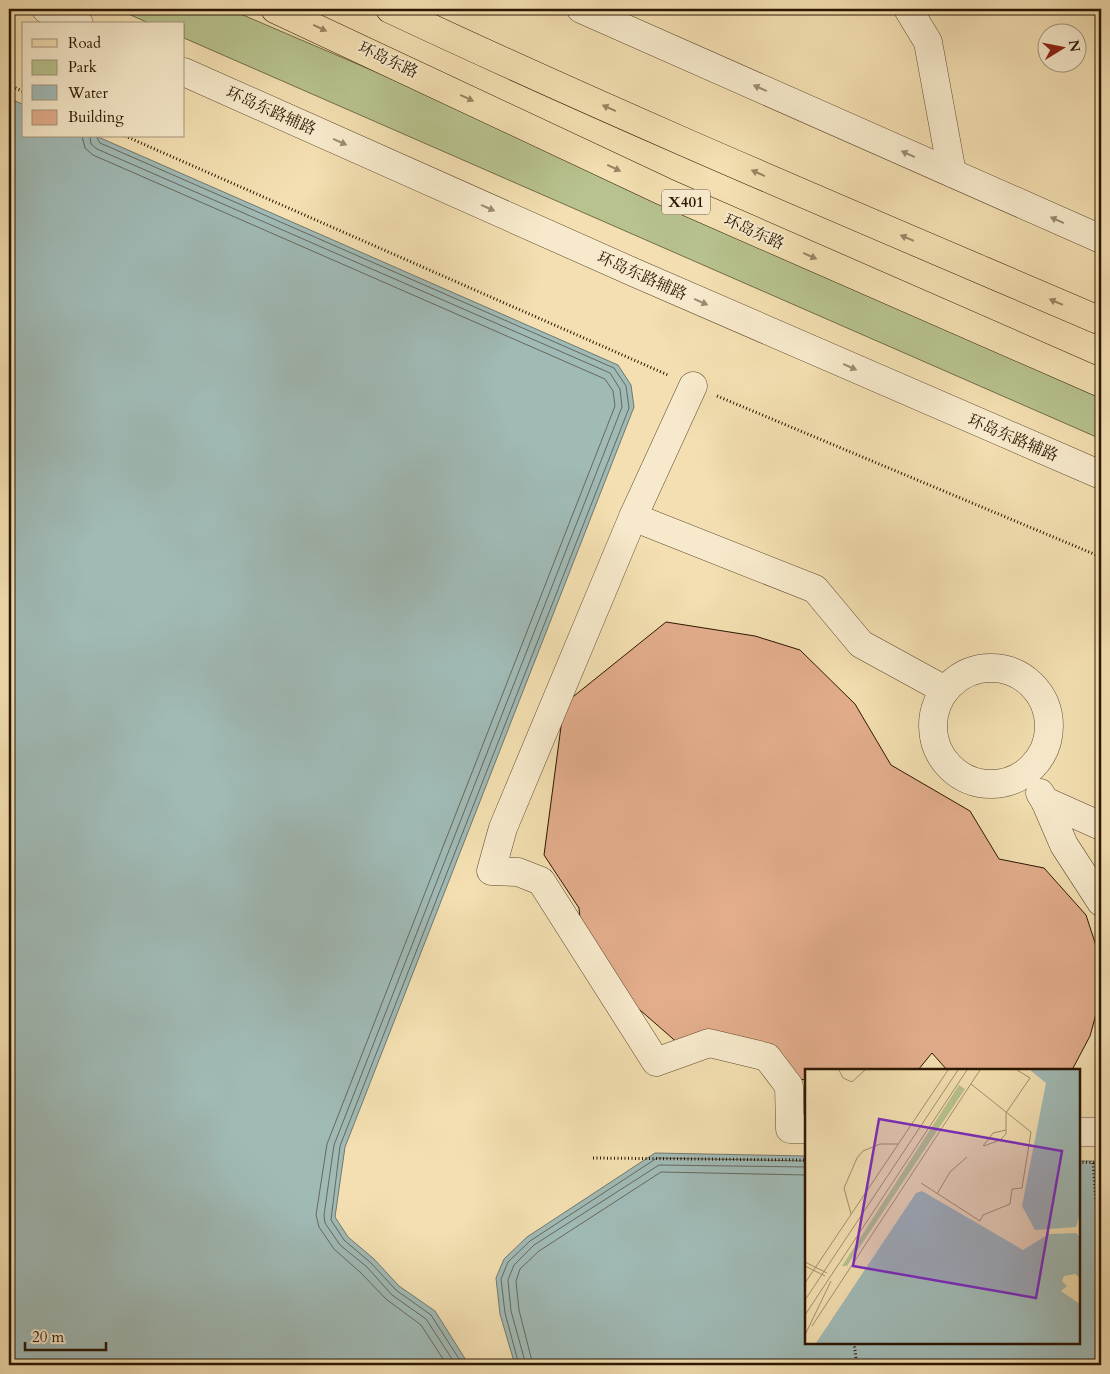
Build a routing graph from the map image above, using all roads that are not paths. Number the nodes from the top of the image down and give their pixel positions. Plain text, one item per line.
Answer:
1 (46, 9) edge
2 (276, 9) edge
3 (390, 9) edge
4 (581, 9) edge
5 (908, 9) edge
6 (75, 22) edge
7 (185, 72) edge
8 (952, 173) junction
9 (1101, 239) edge
10 (1101, 321) edge
11 (1101, 383) edge
12 (693, 386) road end
13 (1101, 475) edge
14 (633, 517) junction
15 (945, 690) junction
16 (1028, 771) junction
17 (1045, 801) junction
18 (1101, 826) edge
19 (1101, 902) edge
20 (805, 1129) edge
21 (1080, 1132) edge
22 (1101, 1132) edge

1 - 6 street
2 -> 11 main road, 环岛东路 / X401
10 -> 3 main road
8 -> 4 street
5 - 8 street
7 -> 13 street, 环岛东路辅路
9 -> 8 street
12 - 14 street
14 - 15 street
14 - 20 street
15 - 16 street
15 - 16 street
16 - 17 street
17 - 18 street
17 - 19 street
21 - 22 street

